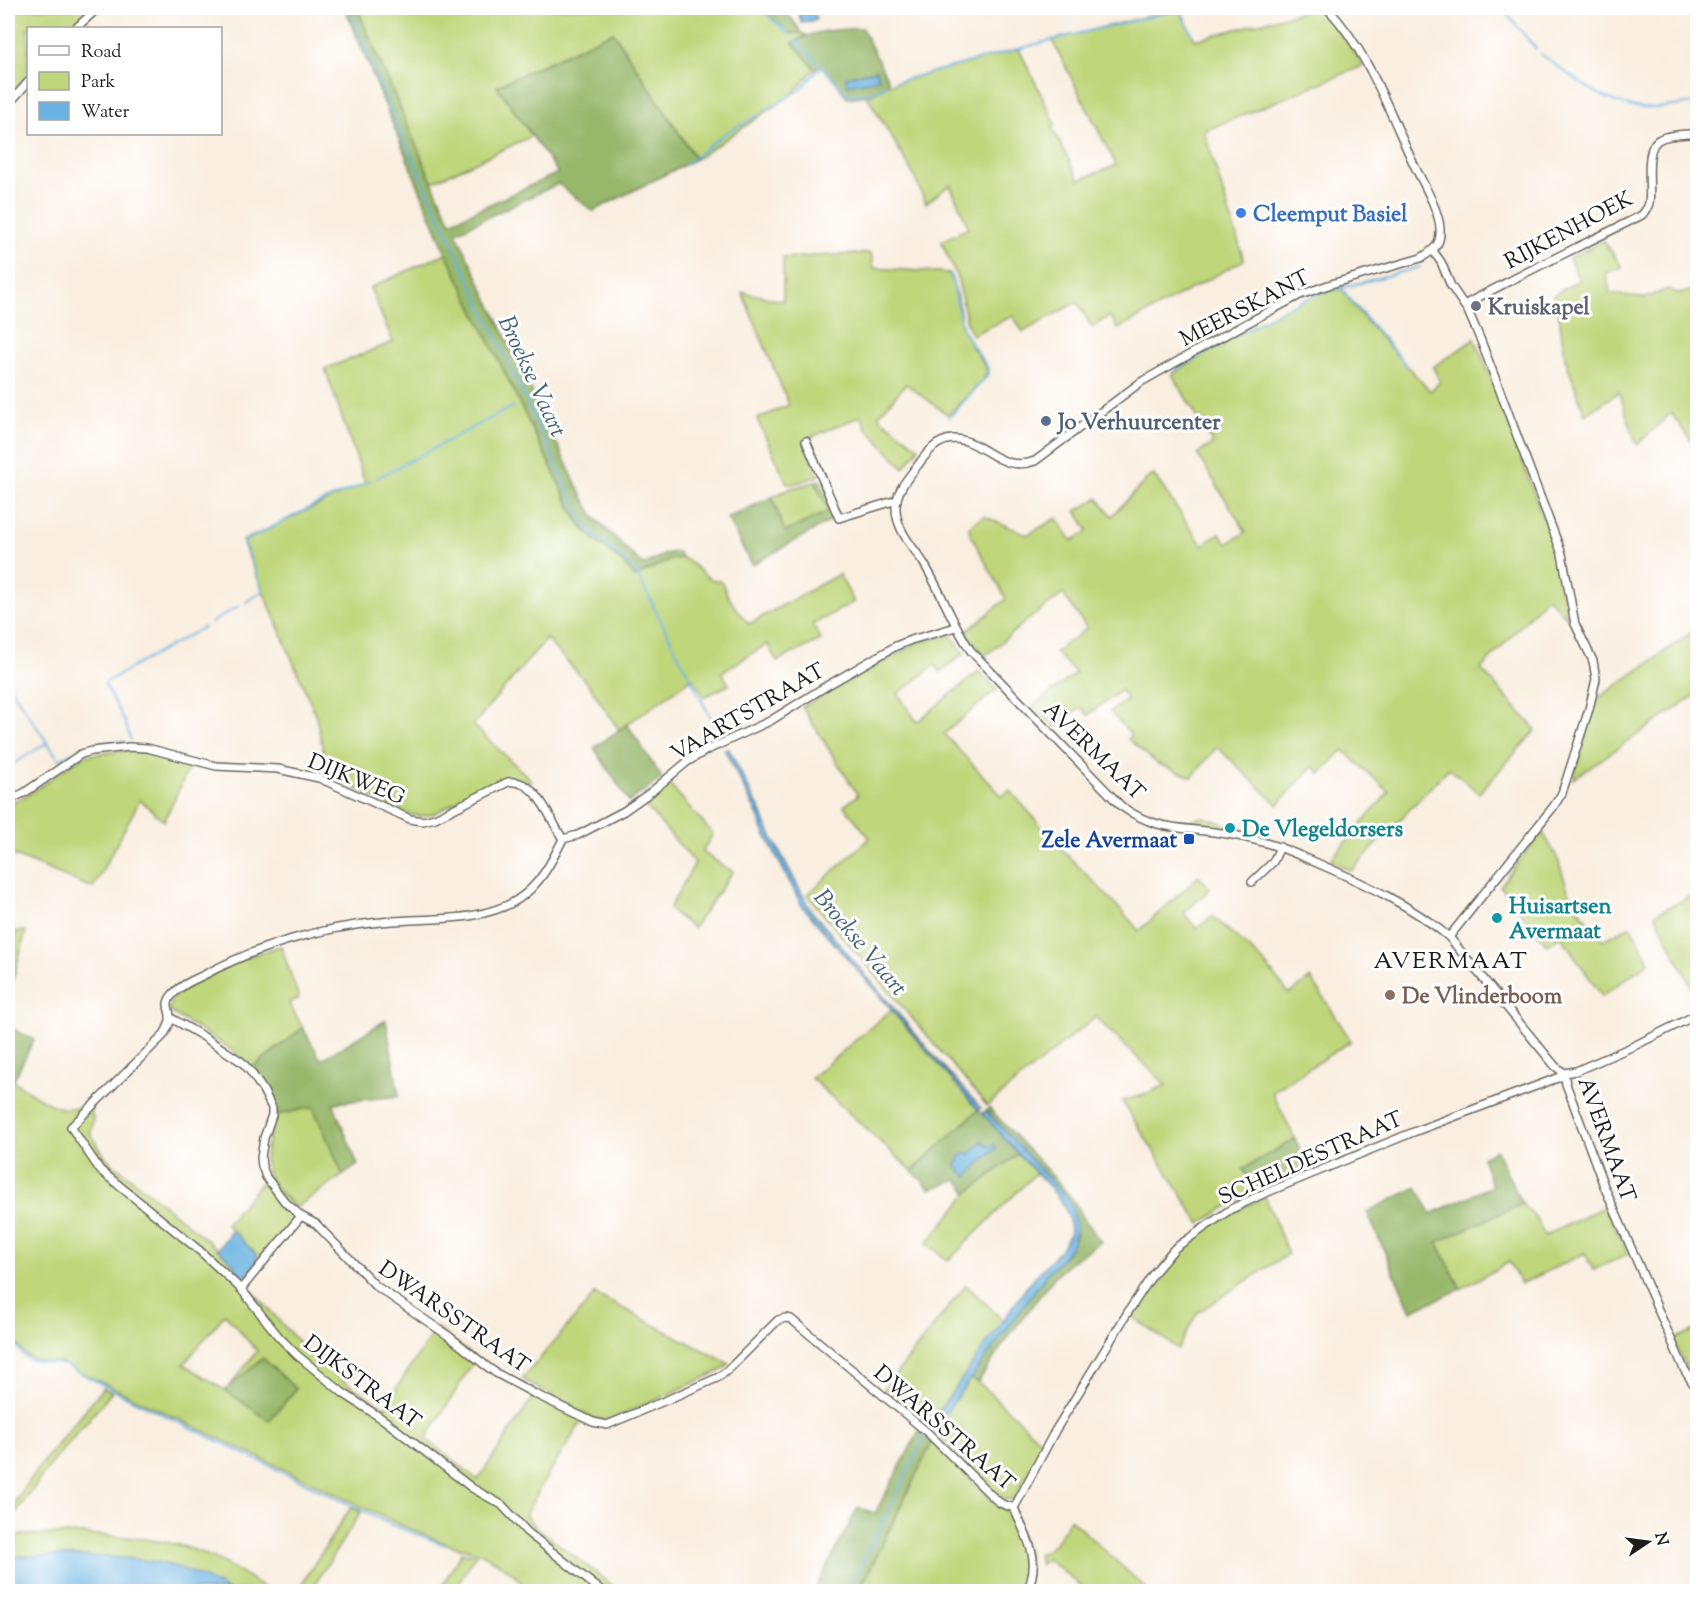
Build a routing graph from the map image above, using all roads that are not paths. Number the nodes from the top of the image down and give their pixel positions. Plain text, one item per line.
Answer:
1 (98, 8) edge
2 (1327, 8) edge
3 (77, 27) edge
4 (27, 83) edge
5 (8, 105) edge
6 (1698, 133) edge
7 (1433, 251) junction
8 (1464, 305) junction
9 (806, 441) dead end
10 (897, 500) junction
11 (956, 627) junction
12 (8, 800) edge
13 (563, 839) junction
14 (1280, 847) junction
15 (1252, 882) dead end
16 (1449, 937) junction
17 (1698, 1014) edge
18 (171, 1018) junction
19 (1564, 1073) junction
20 (301, 1216) junction
21 (241, 1289) junction
22 (1698, 1391) edge
23 (1014, 1509) junction
24 (603, 1592) edge
25 (1027, 1592) edge

1 - 3 street
2 - 7 street
4 - 5 street
6 - 8 street, RIJKENHOEK
7 - 8 street
7 - 10 street, MEERSKANT
8 - 16 street
9 - 10 street
10 - 11 street
11 - 13 street, VAARTSTRAAT
11 - 14 street, AVERMAAT
12 - 13 street, DIJKWEG
13 - 18 street
14 - 15 street
14 - 16 street, AVERMAAT
16 - 19 street, AVERMAAT
17 - 19 street, SCHELDESTRAAT
18 - 20 street, DWARSSTRAAT
18 - 21 street, DIJKSTRAAT
19 - 22 street, AVERMAAT
19 - 23 street, SCHELDESTRAAT
20 - 21 street
20 - 23 street, DWARSSTRAAT
21 - 24 street, DIJKSTRAAT
23 - 25 street

